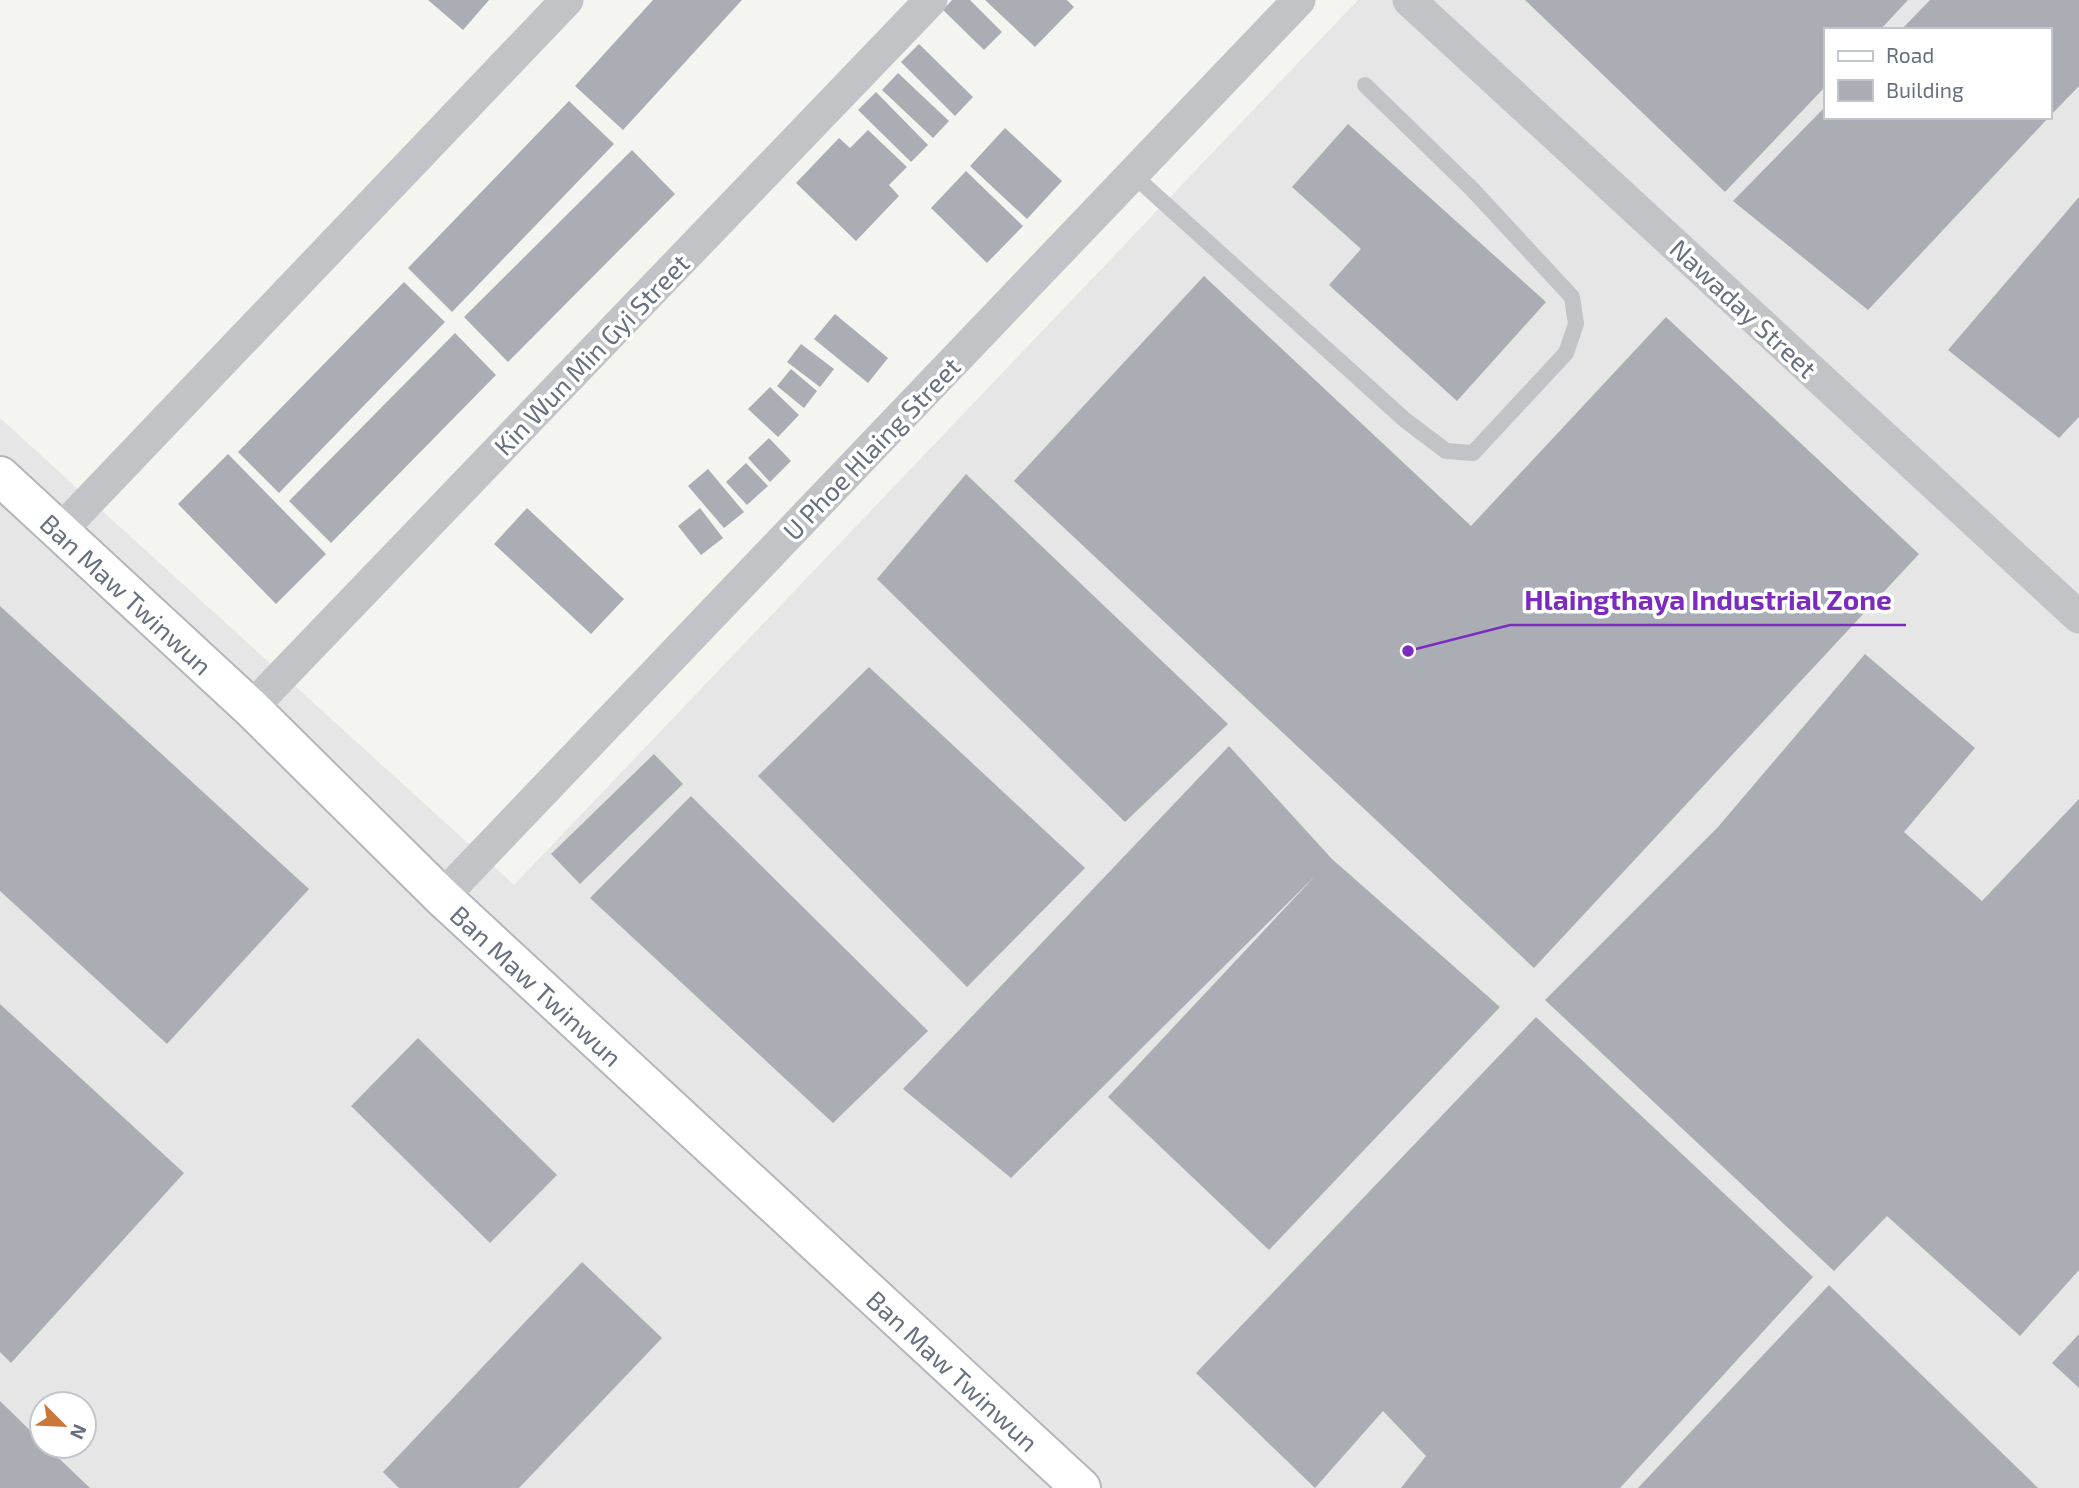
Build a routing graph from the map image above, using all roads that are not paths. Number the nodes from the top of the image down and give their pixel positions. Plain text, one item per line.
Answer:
1 (566, 0) edge
2 (931, 0) edge
3 (1299, 0) edge
4 (1409, 0) edge
5 (1364, 85) dead end
6 (1132, 174) junction
7 (0, 476) edge
8 (60, 531) junction
9 (2079, 617) edge
10 (251, 708) junction
11 (442, 897) junction
12 (1081, 1488) edge

1 - 8 street
2 - 10 street, Kin Wun Min Gyi Street
3 - 6 street, U Phoe Hlaing Street
4 - 9 street, Nawaday Street
5 - 6 lane
6 - 11 street, U Phoe Hlaing Street
7 - 8 street, Ban Maw Twinwun
8 - 10 street, Ban Maw Twinwun
10 - 11 street, Ban Maw Twinwun
11 - 12 street, Ban Maw Twinwun

